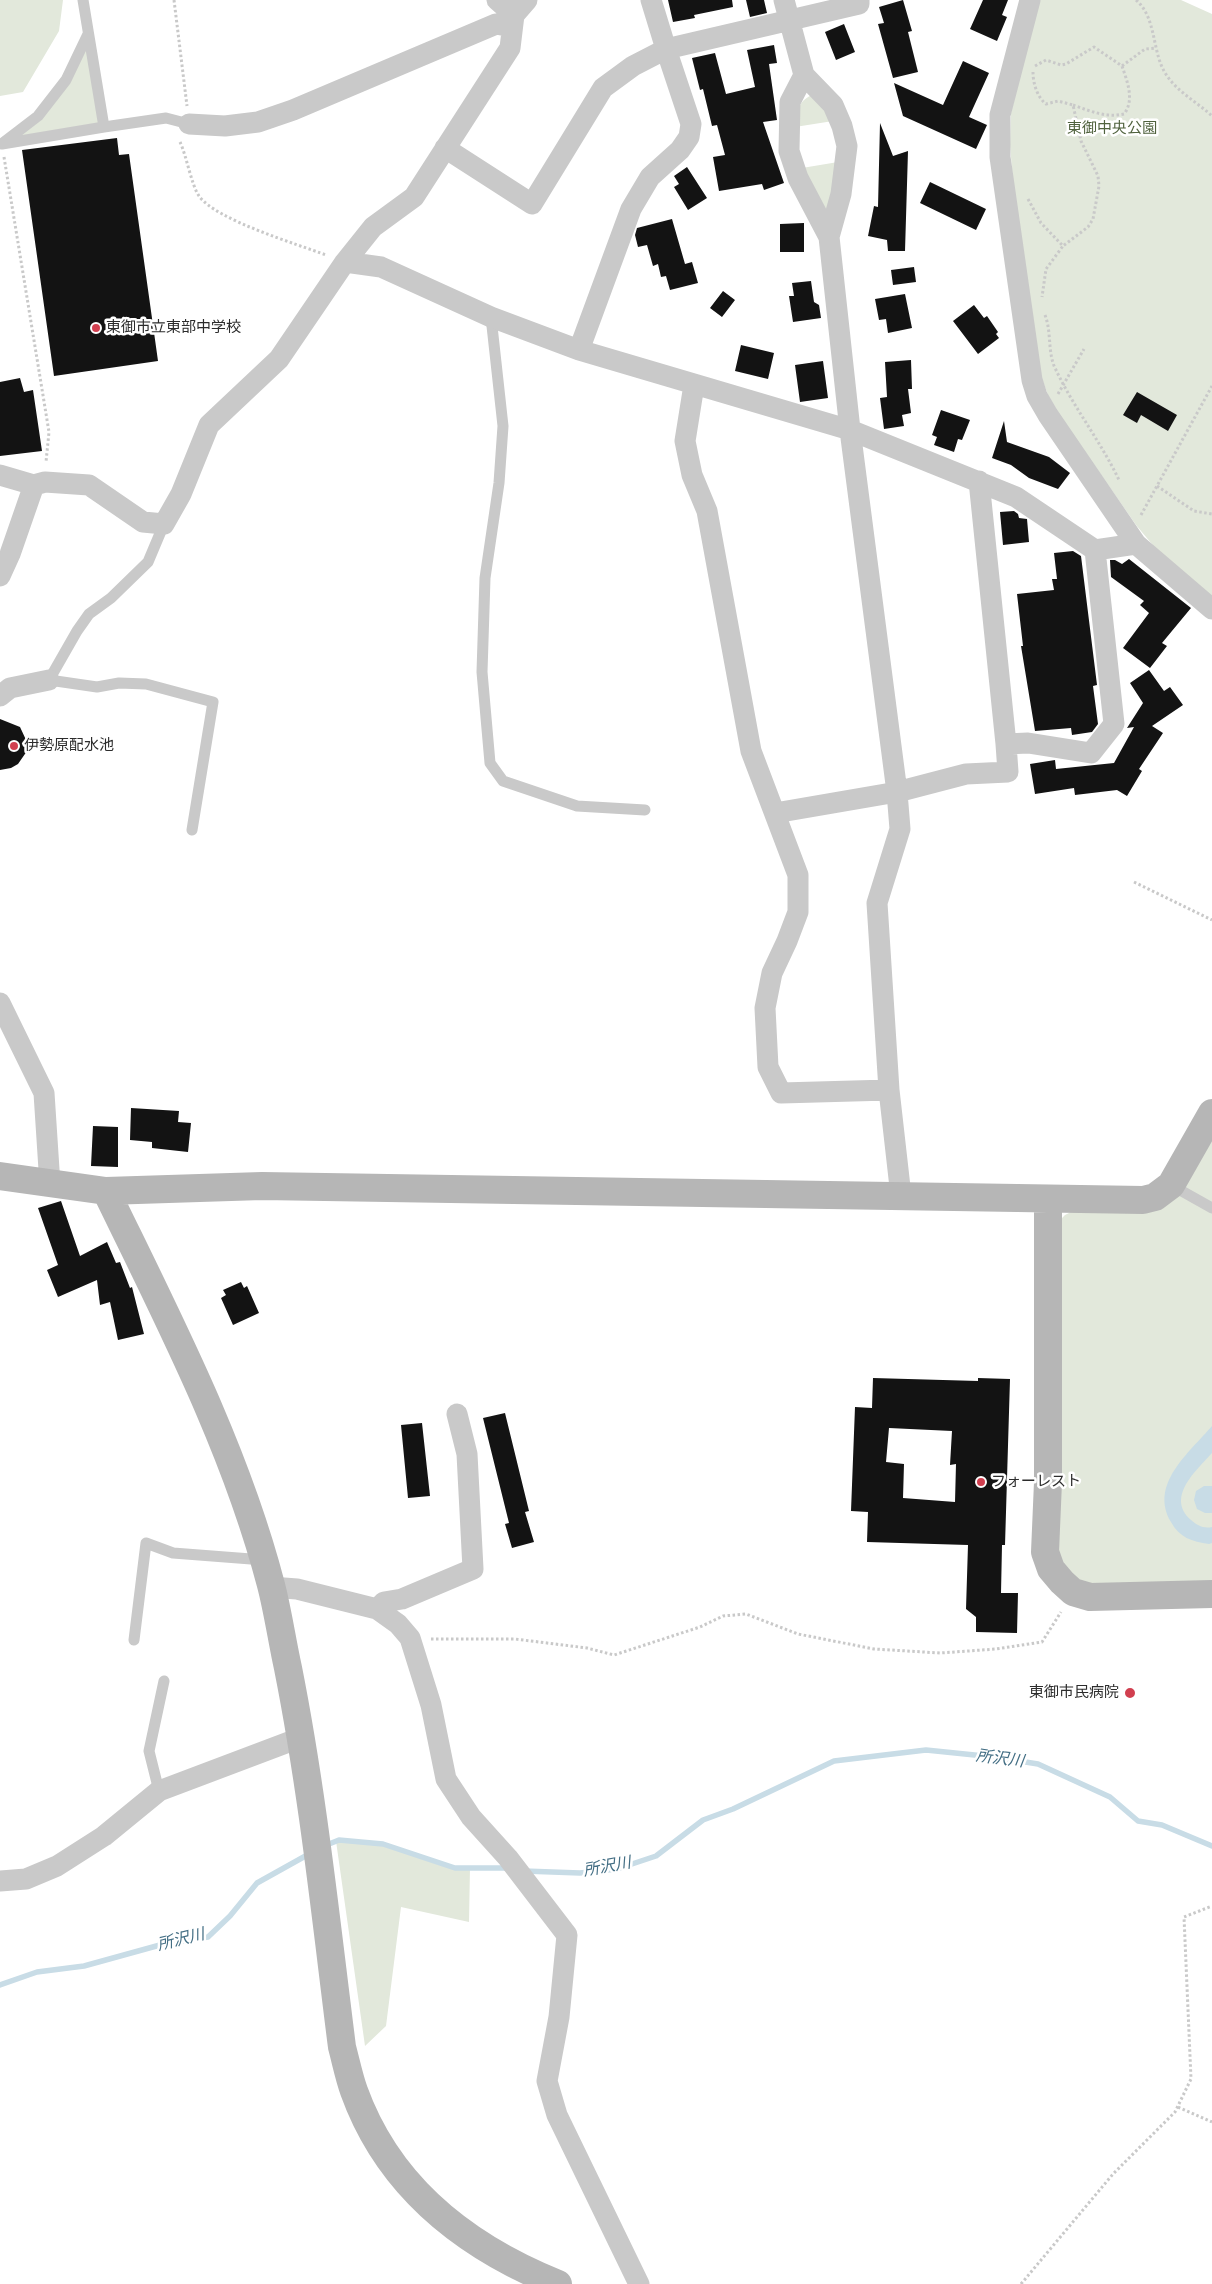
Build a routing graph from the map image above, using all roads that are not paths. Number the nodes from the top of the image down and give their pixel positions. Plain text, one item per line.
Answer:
1 (84, 0) edge
2 (497, 0) edge
3 (652, 0) edge
4 (859, 0) edge
5 (1030, 0) edge
6 (786, 10) edge
7 (518, 14) edge
8 (88, 34) junction
9 (666, 49) junction
10 (804, 75) junction
11 (189, 124) joint
12 (104, 127) junction
13 (444, 148) junction
14 (829, 238) junction
15 (345, 262) junction
16 (491, 317) junction
17 (580, 350) junction
18 (694, 385) junction
19 (850, 430) junction
20 (0, 475) edge
21 (979, 481) junction
22 (39, 484) junction
23 (164, 524) junction
24 (1136, 544) junction
25 (1096, 550) junction
26 (0, 576) edge
27 (1212, 608) edge
28 (48, 680) junction
29 (0, 696) edge
30 (1006, 744) junction
31 (897, 792) junction
32 (645, 810) dead end
33 (774, 813) junction
34 (192, 830) dead end
35 (0, 1003) edge
36 (889, 1090) junction
37 (1212, 1113) edge
38 (0, 1176) edge
39 (50, 1185) junction
40 (1171, 1185) junction
41 (106, 1191) junction
42 (901, 1196) junction
43 (1048, 1200) junction
44 (1212, 1208) edge
45 (457, 1414) dead end
46 (264, 1560) junction
47 (272, 1587) junction
48 (1212, 1594) edge
49 (377, 1609) junction
50 (134, 1640) dead end
51 (164, 1681) dead end
52 (302, 1737) junction
53 (160, 1791) junction
54 (0, 1881) edge
55 (531, 2279) edge
56 (558, 2284) edge
57 (639, 2284) edge

1 - 8 lane
2 - 7 street
3 - 9 street
4 - 6 street
5 - 24 street
6 - 9 street
6 - 10 street
7 - 11 street
7 - 13 street
8 - 12 lane
8 - 12 lane
9 - 13 street
9 - 17 street
10 - 14 street
10 - 14 street
11 - 12 lane
13 - 15 street
14 - 19 street
15 - 16 street
15 - 23 street
16 - 17 street
16 - 32 lane
17 - 18 street
18 - 19 street
18 - 33 street
19 - 21 street
19 - 31 street
20 - 22 street
21 - 25 street
21 - 30 street
22 - 23 street
22 - 26 street
23 - 28 lane
24 - 25 street
24 - 27 street
25 - 30 street
28 - 29 street
28 - 34 lane
30 - 31 street
31 - 33 street
31 - 36 street
33 - 36 street
35 - 39 street
36 - 42 street
37 - 40 street
38 - 39 street
39 - 41 street
40 - 43 street
40 - 44 lane
41 - 42 street
41 - 46 street
42 - 43 street
43 - 48 street
45 - 49 street
46 - 47 street
46 - 50 lane
47 - 49 street
47 - 52 street
49 - 57 street
51 - 53 lane
52 - 53 street
52 - 55 street
53 - 54 street
55 - 56 street

